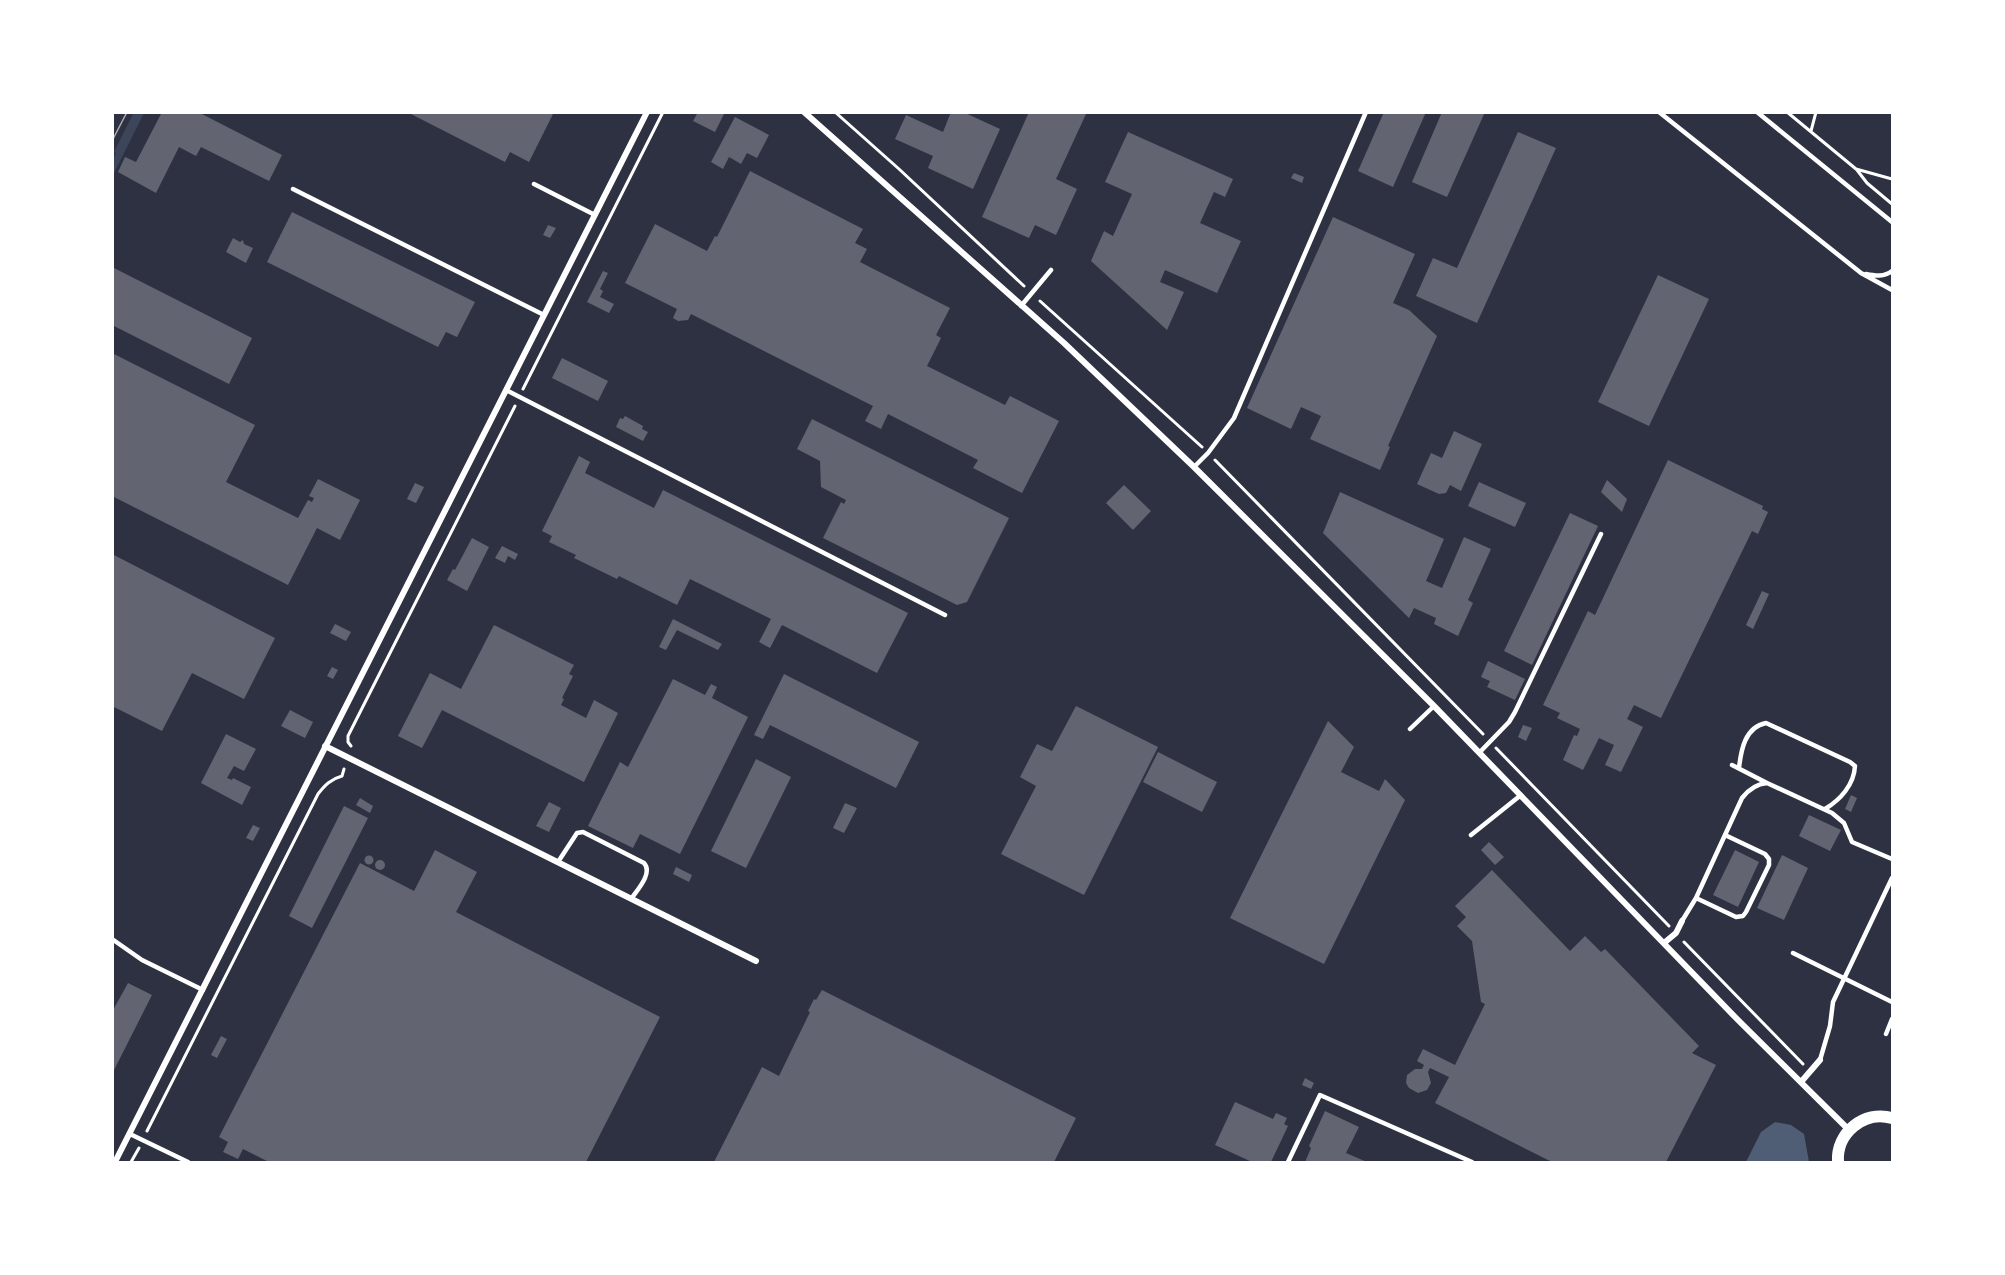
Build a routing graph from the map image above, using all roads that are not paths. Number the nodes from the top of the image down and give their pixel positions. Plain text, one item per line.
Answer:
1 (647, 112) edge
2 (804, 112) edge
3 (1366, 112) edge
4 (1659, 112) edge
5 (1757, 112) edge
6 (534, 184) dead end
7 (293, 189) dead end
8 (595, 215) junction
9 (1893, 222) edge
10 (1051, 270) dead end
11 (1893, 271) edge
12 (1861, 273) junction
13 (1893, 290) edge
14 (1022, 306) junction
15 (544, 315) junction
16 (507, 390) junction
17 (1194, 467) junction
18 (1601, 534) dead end
19 (945, 615) dead end
20 (1434, 706) junction
21 (1410, 729) dead end
22 (325, 747) junction
23 (1479, 753) junction
24 (1732, 765) dead end
25 (1739, 768) junction
26 (1767, 783) junction
27 (1521, 795) junction
28 (1825, 809) junction
29 (1471, 835) dead end
30 (1725, 835) junction
31 (1893, 859) edge
32 (558, 862) junction
33 (1893, 878) edge
34 (1890, 890) edge
35 (1696, 898) junction
36 (631, 899) junction
37 (1682, 921) joint
38 (112, 939) edge
39 (1664, 943) junction
40 (1793, 953) dead end
41 (756, 961) dead end
42 (1844, 979) junction
43 (203, 990) junction
44 (1893, 1002) edge
45 (1893, 1019) edge
46 (1886, 1034) dead end
47 (1820, 1060) joint
48 (1801, 1082) junction
49 (1890, 1114) edge
50 (1849, 1130) junction
51 (130, 1134) junction
52 (115, 1162) edge
53 (188, 1162) edge
54 (1288, 1162) edge
55 (1472, 1162) edge
56 (1838, 1162) edge

1 - 8 street
2 - 14 street
3 - 17 lane
4 - 12 lane
5 - 9 lane
6 - 8 lane
7 - 15 lane
8 - 15 street
10 - 14 lane
11 - 12 lane
12 - 13 lane
14 - 17 street
15 - 16 street
16 - 19 lane
16 - 22 street
17 - 20 street
18 - 23 lane
20 - 21 lane
20 - 23 street
22 - 32 street
22 - 43 street
23 - 27 street
24 - 25 lane
25 - 26 lane
25 - 28 lane
26 - 28 lane
26 - 30 lane
27 - 29 lane
27 - 39 street
28 - 31 lane
30 - 35 lane
30 - 35 lane
32 - 36 street
32 - 36 lane
33 - 34 lane
34 - 42 lane
35 - 37 lane
36 - 41 street
37 - 39 street
38 - 43 lane
39 - 48 street
40 - 42 lane
42 - 44 lane
42 - 47 lane
43 - 51 street
45 - 46 lane
47 - 48 street
48 - 50 street
49 - 50 main road
50 - 56 main road
51 - 52 street
51 - 53 lane
54 - 55 lane

